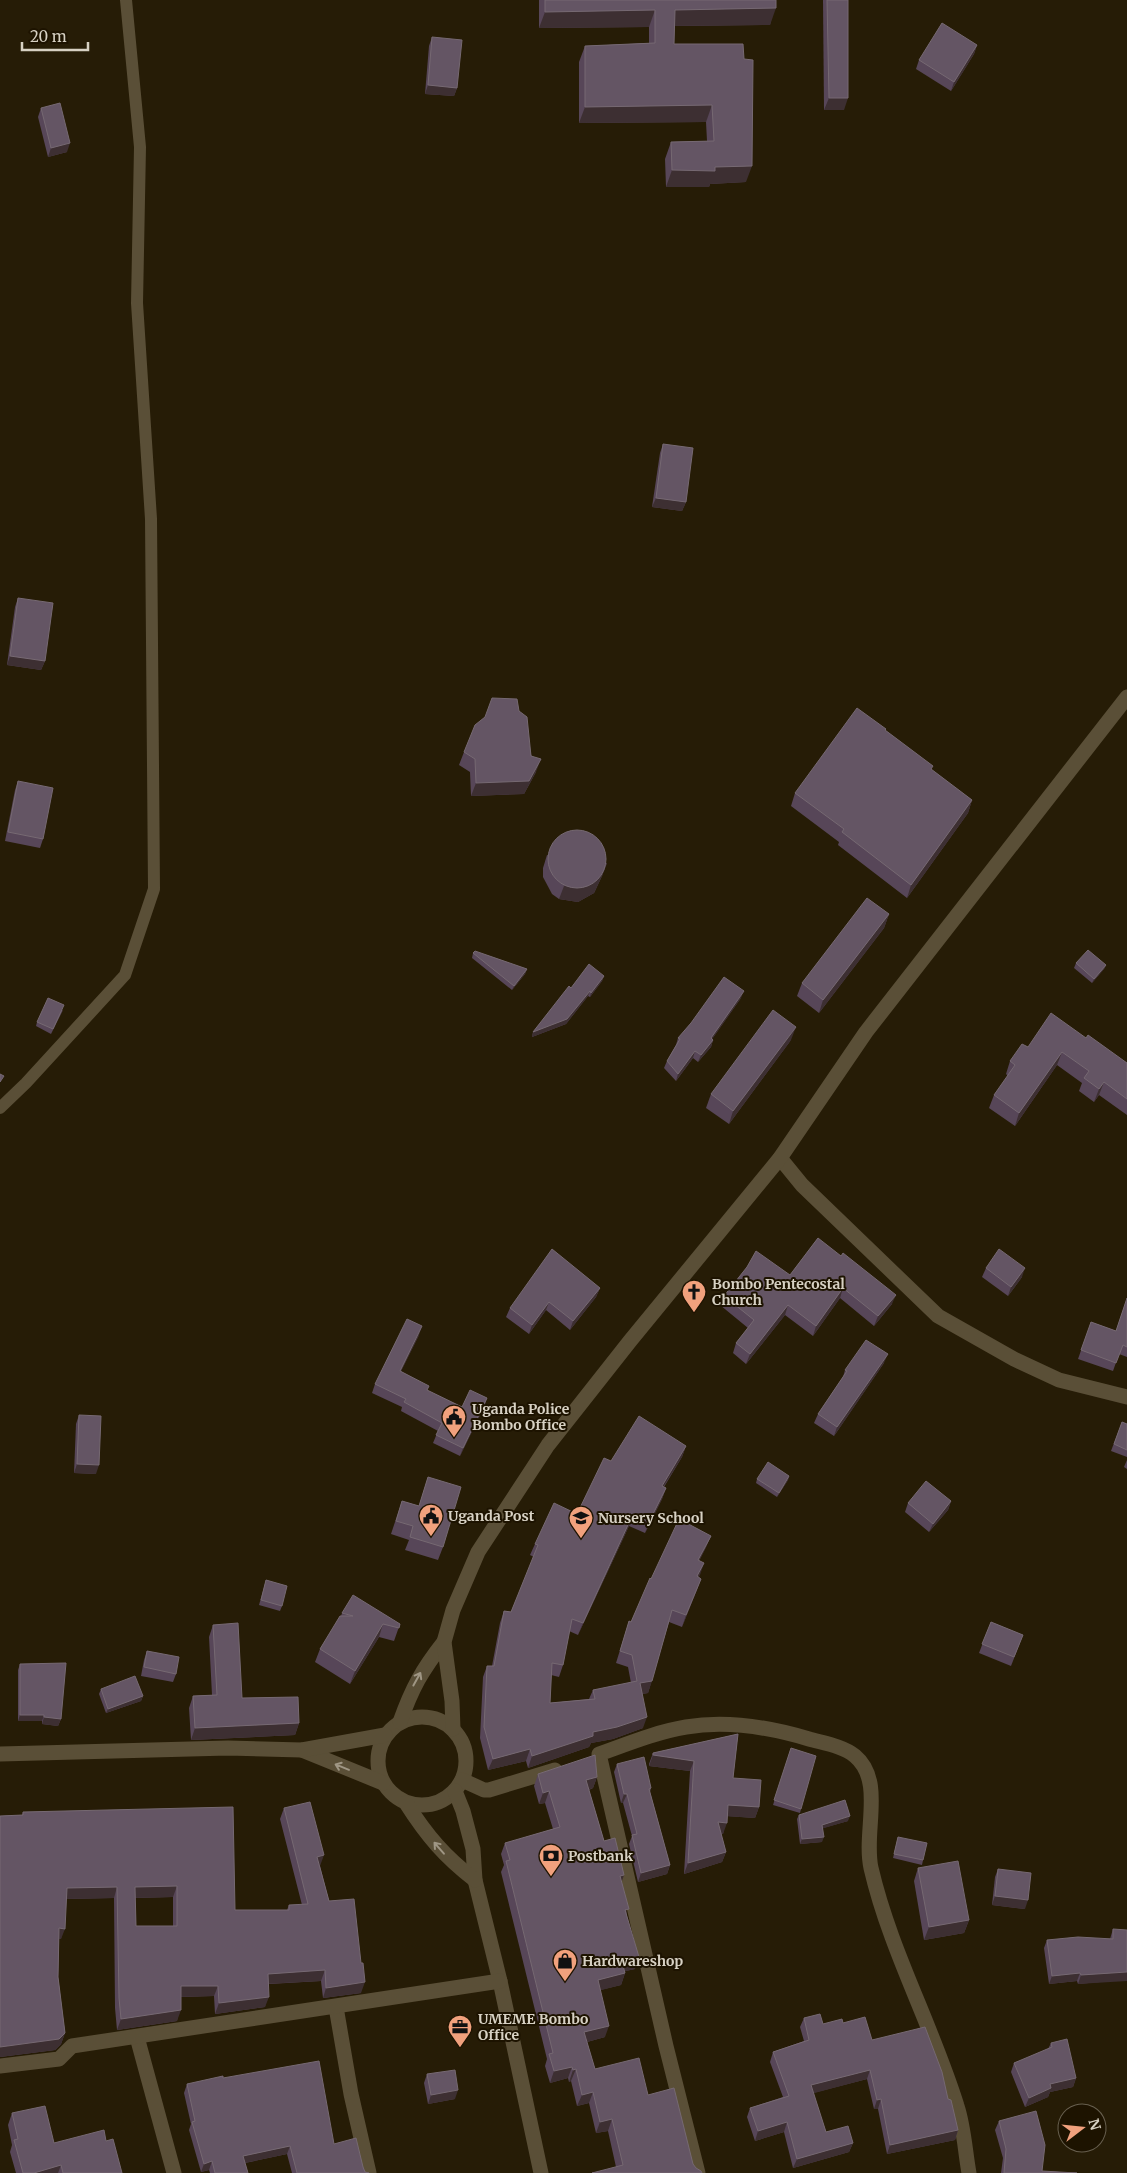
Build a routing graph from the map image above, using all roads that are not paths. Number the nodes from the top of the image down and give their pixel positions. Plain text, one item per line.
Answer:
1 (126, 0) edge
2 (1127, 698) edge
3 (0, 1108) edge
4 (780, 1158) junction
5 (1127, 1397) edge
6 (444, 1642) junction
7 (400, 1722) junction
8 (453, 1729) junction
9 (385, 1735) junction
10 (302, 1750) junction
11 (0, 1754) edge
12 (599, 1754) junction
13 (582, 1760) edge
14 (565, 1766) edge
15 (383, 1783) junction
16 (459, 1785) junction
17 (406, 1803) junction
18 (475, 1880) junction
19 (500, 1981) junction
20 (336, 2007) junction
21 (137, 2038) junction
22 (0, 2066) edge
23 (174, 2173) edge
24 (368, 2173) edge
25 (541, 2173) edge
26 (698, 2173) edge
27 (969, 2173) edge

1 - 3 lane
2 - 4 street
4 - 5 street
4 - 6 street
7 -> 6 street
6 - 8 street
7 - 8 street
7 - 9 street
8 - 16 street
9 - 10 street
9 - 15 street
10 - 11 street
15 -> 10 street
12 - 13 street
12 - 26 street
12 - 27 street
14 - 16 street
15 - 17 street
16 - 17 street
16 - 18 street
18 -> 17 street
18 - 19 street
19 - 20 street
19 - 25 street
20 - 21 street
20 - 24 street
21 - 22 street
21 - 23 street

